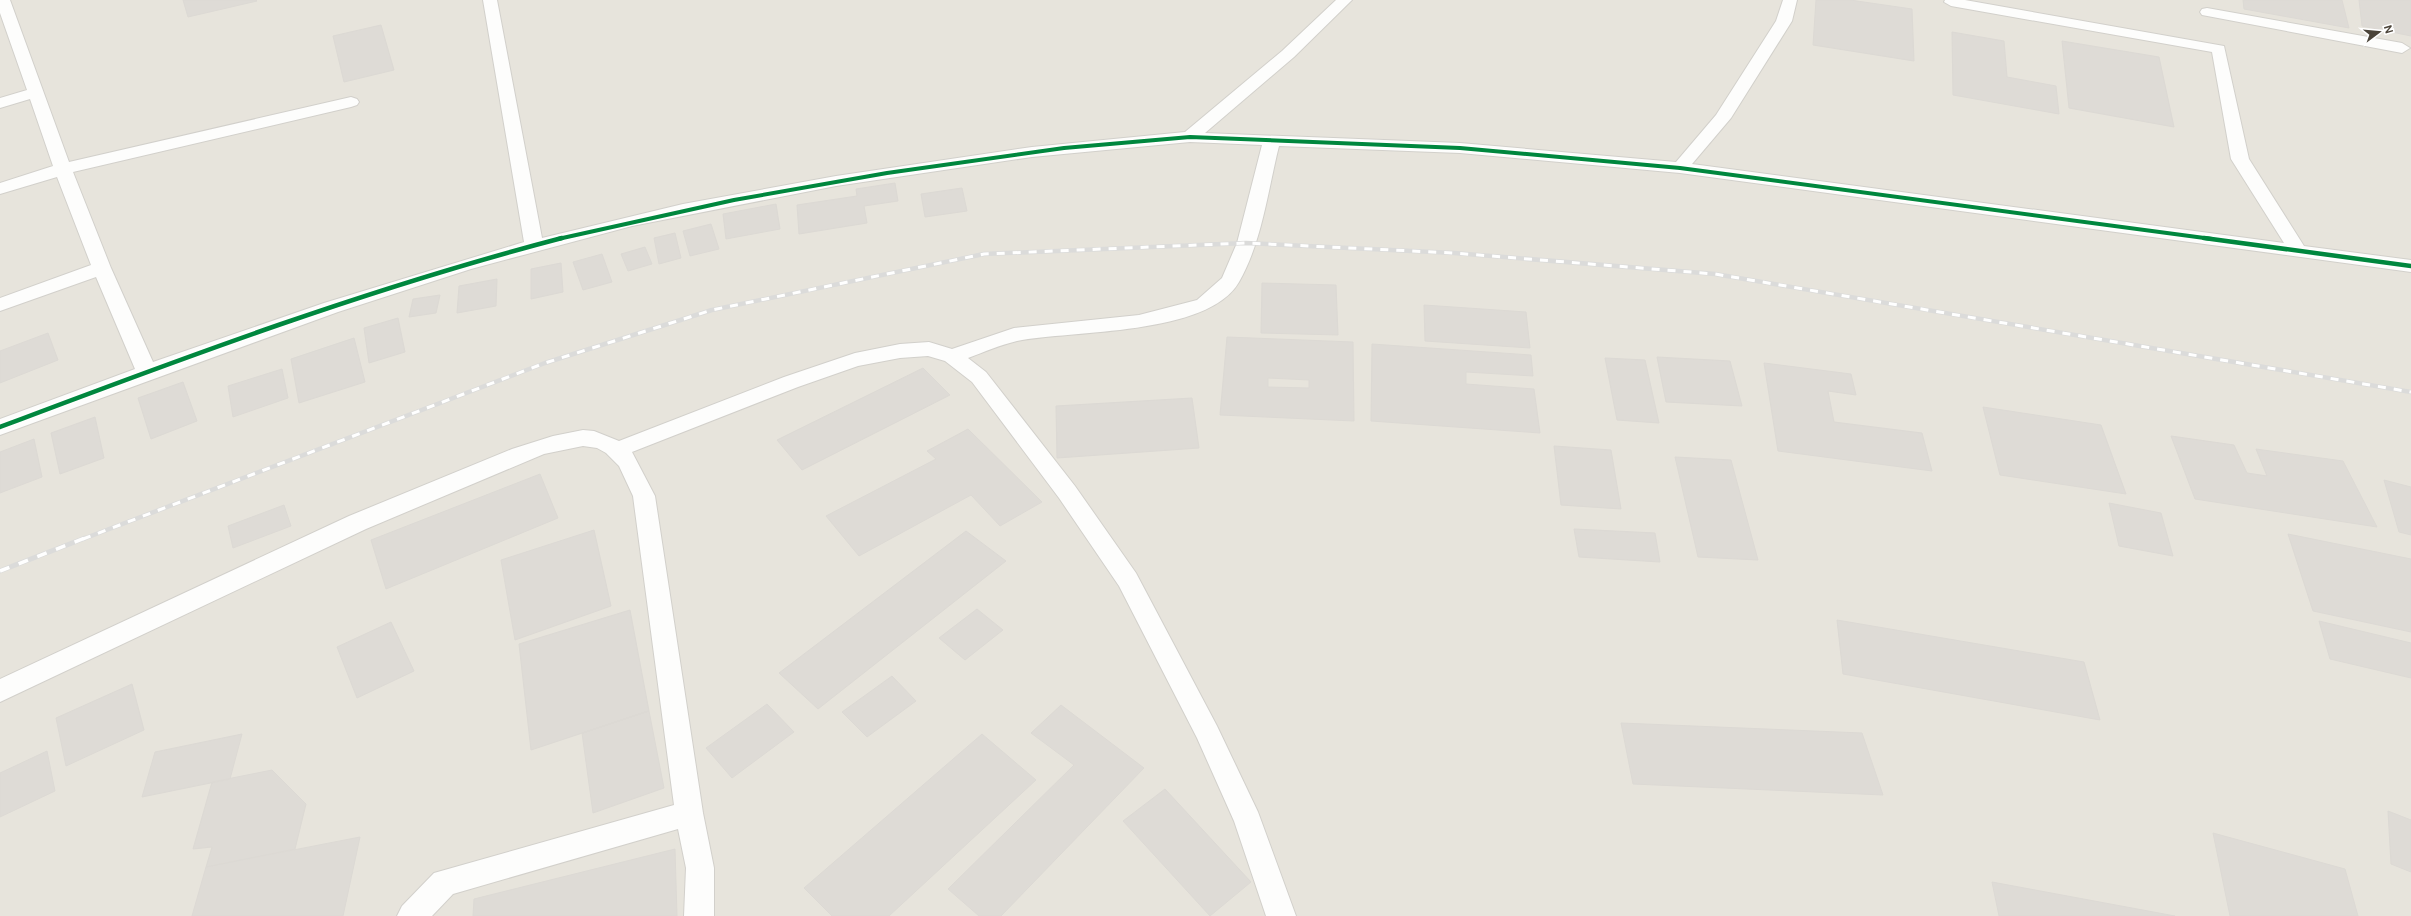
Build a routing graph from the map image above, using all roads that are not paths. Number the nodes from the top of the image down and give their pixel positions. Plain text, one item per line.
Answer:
1 (3, 0) edge
2 (490, 0) edge
3 (1345, 0) edge
4 (1790, 0) edge
5 (1951, 2) dead end
6 (2206, 6) edge
7 (2215, 36) junction
8 (2402, 48) dead end
9 (36, 92) junction
10 (351, 102) dead end
11 (0, 103) edge
12 (1190, 137) junction
13 (1272, 140) junction
14 (1680, 168) junction
15 (63, 169) junction
16 (0, 189) edge
17 (534, 245) junction
18 (2298, 251) junction
19 (2411, 266) edge
20 (102, 268) junction
21 (0, 305) edge
22 (952, 356) junction
23 (147, 372) junction
24 (0, 427) edge
25 (619, 449) junction
26 (0, 692) edge
27 (689, 813) junction
28 (412, 916) edge
29 (699, 916) edge
30 (1281, 916) edge

1 - 9 street
2 - 17 street
3 - 12 street
4 - 14 street
5 - 7 street
6 - 7 street
6 - 8 street
7 - 18 street
9 - 11 street
9 - 15 street
10 - 15 street
12 - 13 street
12 - 17 street
13 - 14 street
13 - 22 street
14 - 18 street
15 - 16 street
15 - 20 street
17 - 23 street
18 - 19 street
20 - 21 street
20 - 23 street
22 - 25 street
22 - 30 street
23 - 24 street
25 - 26 street
25 - 27 street
27 - 28 street
27 - 29 street

